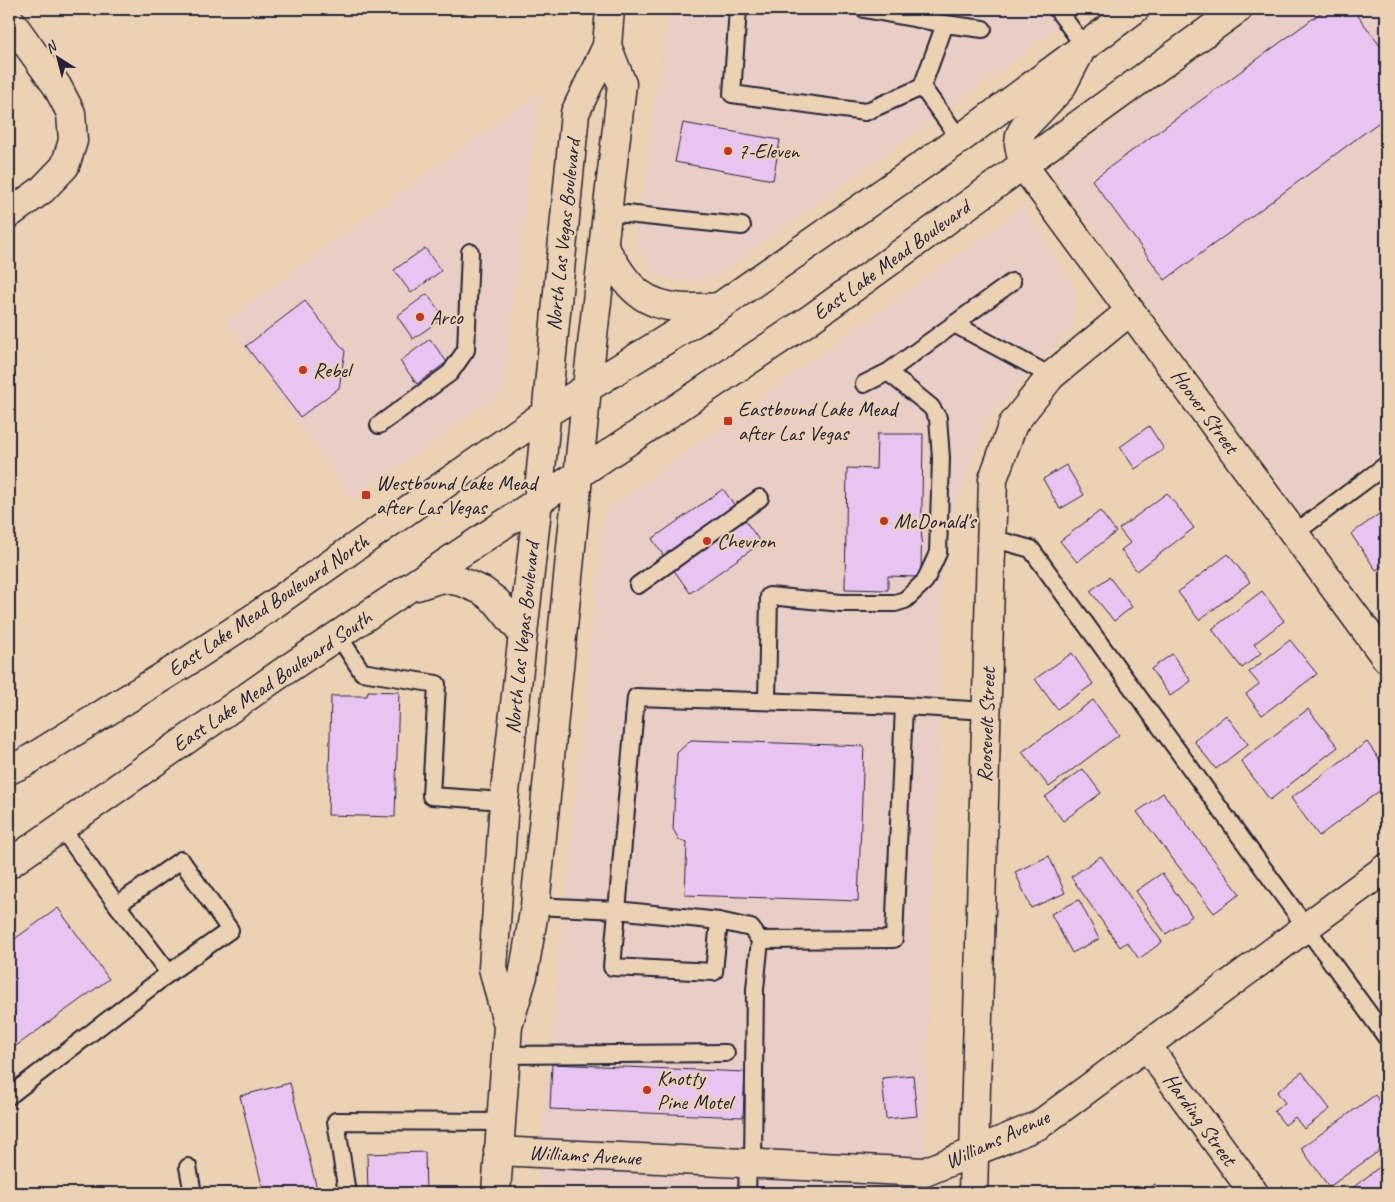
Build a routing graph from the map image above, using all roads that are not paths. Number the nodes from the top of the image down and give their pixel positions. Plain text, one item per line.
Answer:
1 (610, 9) edge
2 (738, 9) edge
3 (864, 9) edge
4 (1057, 9) edge
5 (1135, 9) edge
6 (1238, 9) edge
7 (9, 19) edge
8 (945, 24) junction
9 (983, 28) dead end
10 (607, 46) junction
11 (1084, 46) junction
12 (922, 87) junction
13 (960, 139) junction
14 (1022, 165) junction
15 (607, 212) junction
16 (9, 214) edge
17 (742, 226) dead end
18 (603, 246) junction
19 (470, 252) dead end
20 (1012, 282) dead end
21 (720, 307) junction
22 (1130, 311) junction
23 (954, 324) junction
24 (888, 372) junction
25 (1051, 376) junction
26 (864, 384) dead end
27 (587, 388) junction
28 (546, 414) junction
29 (379, 425) dead end
30 (1386, 465) edge
31 (578, 474) junction
32 (760, 498) dead end
33 (538, 501) junction
34 (1294, 534) junction
35 (991, 538) junction
36 (638, 585) dead end
37 (409, 588) junction
38 (522, 633) junction
39 (338, 635) junction
40 (1386, 658) edge
41 (767, 702) junction
42 (904, 706) junction
43 (987, 711) junction
44 (9, 770) edge
45 (504, 801) junction
46 (61, 827) junction
47 (9, 864) edge
48 (1386, 868) edge
49 (117, 905) junction
50 (535, 906) junction
51 (617, 910) junction
52 (719, 921) junction
53 (1306, 927) junction
54 (760, 940) junction
55 (169, 973) junction
56 (508, 1026) junction
57 (1386, 1037) edge
58 (1146, 1045) junction
59 (726, 1053) dead end
60 (506, 1055) junction
61 (9, 1096) edge
62 (501, 1122) junction
63 (498, 1151) junction
64 (974, 1152) junction
65 (750, 1163) junction
66 (188, 1167) dead end
67 (193, 1193) edge
68 (347, 1193) edge
69 (496, 1193) edge
70 (747, 1193) edge
71 (973, 1193) edge
72 (1254, 1193) edge

1 - 10 main road, North Las Vegas Boulevard
2 - 12 lane
3 - 8 lane
4 - 11 lane
5 - 11 main road
6 - 14 main road, East Lake Mead Boulevard
7 - 16 main road
8 - 9 lane
8 - 12 lane
10 - 15 main road, North Las Vegas Boulevard
10 - 28 main road, North Las Vegas Boulevard
11 - 13 main road
11 - 14 main road
12 - 13 lane
13 - 21 main road
14 - 22 main road, Hoover Street
14 - 31 main road, East Lake Mead Boulevard
15 - 17 lane
15 - 18 main road, North Las Vegas Boulevard
18 - 21 main road
18 - 27 main road, North Las Vegas Boulevard
19 - 29 lane
20 - 23 lane
21 - 27 main road
22 - 25 main road, Roosevelt Street
22 - 34 main road, Hoover Street
23 - 24 lane
23 - 25 lane
24 - 26 lane
24 - 41 lane
25 - 35 main road, Roosevelt Street
27 - 28 main road
27 - 31 main road, North Las Vegas Boulevard
28 - 33 main road, North Las Vegas Boulevard
28 - 44 main road, East Lake Mead Boulevard North
30 - 34 lane
31 - 33 main road, East Lake Mead Boulevard
31 - 50 main road, North Las Vegas Boulevard
32 - 36 lane
33 - 37 main road, East Lake Mead Boulevard South
33 - 38 main road, North Las Vegas Boulevard
34 - 40 main road, Hoover Street
35 - 43 main road, Roosevelt Street
35 - 53 lane
37 - 38 main road
37 - 39 main road, East Lake Mead Boulevard South
38 - 45 main road, North Las Vegas Boulevard
39 - 45 lane
39 - 46 main road, East Lake Mead Boulevard South
41 - 42 lane
41 - 51 lane
42 - 43 lane
42 - 54 lane
43 - 64 main road, Roosevelt Street
45 - 56 main road, North Las Vegas Boulevard
46 - 47 main road, East Lake Mead Boulevard South
46 - 49 lane
48 - 53 main road, Williams Avenue
49 - 55 lane
49 - 55 lane
50 - 51 lane
50 - 56 main road, North Las Vegas Boulevard
51 - 52 lane
51 - 52 lane
52 - 54 lane
53 - 57 lane
53 - 58 main road, Williams Avenue
54 - 65 lane
55 - 61 lane
56 - 60 main road, North Las Vegas Boulevard
58 - 64 main road, Williams Avenue
58 - 72 main road, Harding Street
59 - 60 lane
60 - 62 main road, North Las Vegas Boulevard
62 - 63 main road, North Las Vegas Boulevard
62 - 68 lane
63 - 65 main road, Williams Avenue
63 - 69 main road, North Las Vegas Boulevard
64 - 65 main road, Williams Avenue
64 - 71 main road, Roosevelt Street
65 - 70 lane
66 - 67 lane

